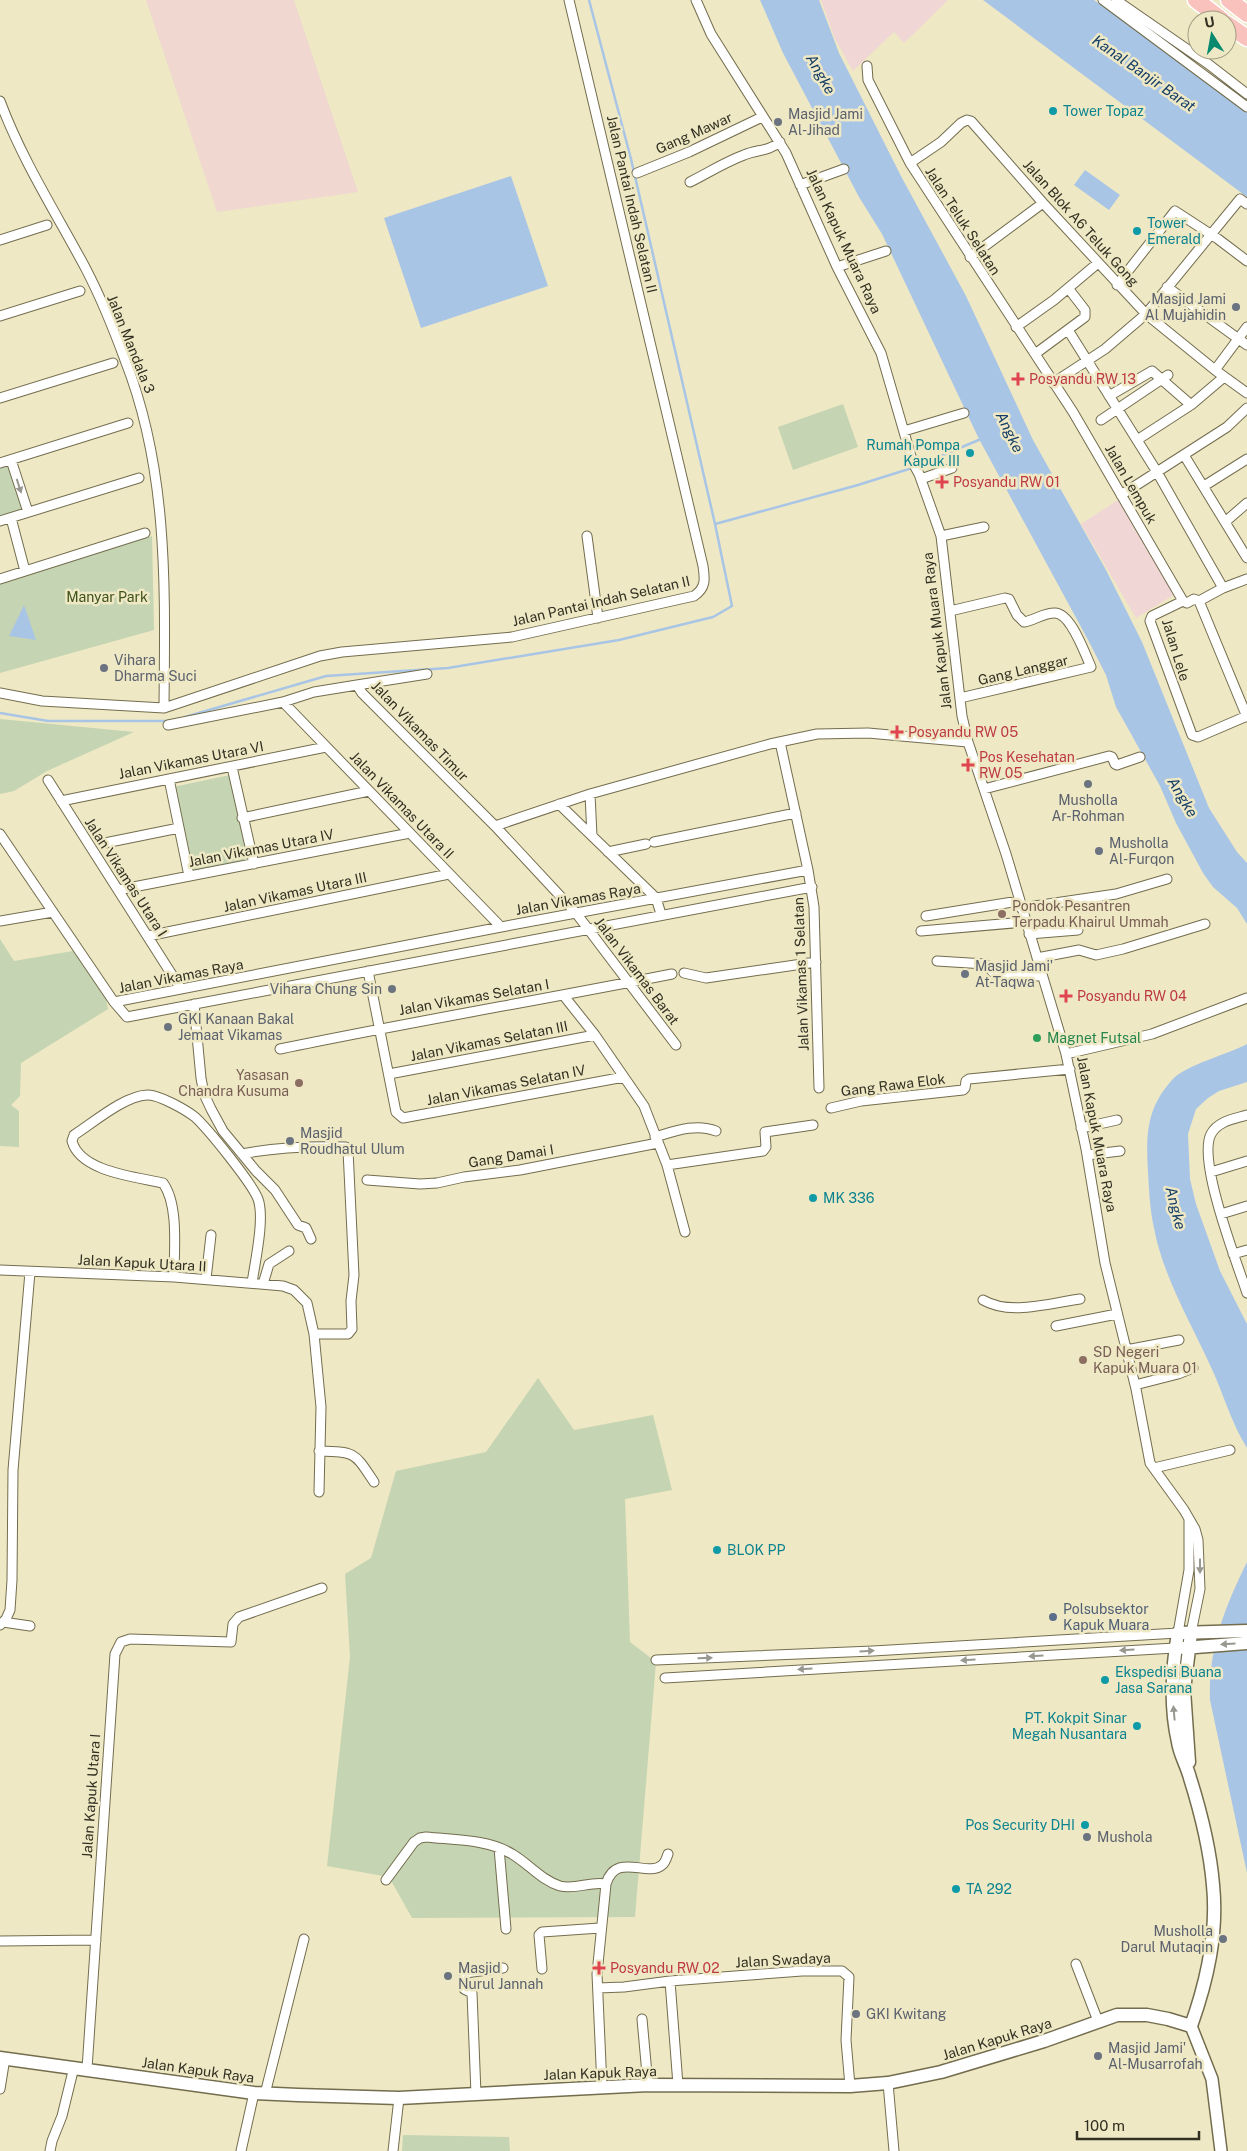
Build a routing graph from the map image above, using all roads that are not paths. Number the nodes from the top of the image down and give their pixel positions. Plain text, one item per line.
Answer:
1 (569, 0) edge
2 (696, 0) edge
3 (1103, 0) edge
4 (1116, 0) edge
5 (1196, 0) edge
6 (1229, 0) edge
7 (1209, 10) edge
8 (1247, 14) edge
9 (867, 66) dead end
10 (1247, 94) edge
11 (0, 101) edge
12 (1247, 107) edge
13 (762, 117) junction
14 (780, 142) junction
15 (910, 163) junction
16 (844, 169) dead end
17 (637, 173) dead end
18 (690, 182) dead end
19 (800, 185) junction
20 (1241, 202) edge
21 (1043, 203) junction
22 (1247, 211) edge
23 (47, 225) dead end
24 (1210, 233) junction
25 (0, 240) edge
26 (886, 251) dead end
27 (970, 257) junction
28 (1247, 261) edge
29 (1098, 263) junction
30 (837, 267) junction
31 (1117, 285) junction
32 (1167, 287) junction
33 (1068, 288) junction
34 (80, 291) dead end
35 (1146, 314) junction
36 (0, 316) edge
37 (1016, 327) junction
38 (1247, 328) edge
39 (1068, 330) junction
40 (1238, 338) junction
41 (1247, 345) edge
42 (1035, 354) junction
43 (1088, 360) junction
44 (113, 363) dead end
45 (1214, 370) junction
46 (1224, 377) junction
47 (1166, 378) junction
48 (1053, 383) junction
49 (1247, 393) edge
50 (1109, 396) junction
51 (0, 398) edge
52 (1191, 405) junction
53 (1247, 408) edge
54 (1117, 410) junction
55 (964, 413) dead end
56 (1101, 420) dead end
57 (128, 423) dead end
58 (904, 431) junction
59 (1137, 440) junction
60 (1184, 455) junction
61 (1247, 459) edge
62 (11, 460) junction
63 (0, 463) edge
64 (952, 468) dead end
65 (1156, 472) junction
66 (139, 478) dead end
67 (921, 479) junction
68 (1204, 486) junction
69 (1121, 495) junction
70 (1247, 503) edge
71 (28, 512) junction
72 (11, 518) junction
73 (0, 521) edge
74 (1225, 522) junction
75 (984, 527) dead end
76 (145, 533) dead end
77 (587, 536) dead end
78 (941, 536) junction
79 (1247, 558) edge
80 (25, 571) junction
81 (0, 579) edge
82 (1247, 579) edge
83 (1223, 588) junction
84 (1183, 601) junction
85 (1199, 601) junction
86 (950, 611) junction
87 (598, 618) junction
88 (427, 674) dead end
89 (357, 685) junction
90 (0, 693) edge
91 (960, 698) junction
92 (283, 702) junction
93 (164, 708) junction
94 (1247, 717) edge
95 (168, 725) dead end
96 (780, 742) junction
97 (968, 742) junction
98 (326, 747) junction
99 (1140, 756) dead end
100 (232, 767) junction
101 (169, 779) junction
102 (48, 780) dead end
103 (984, 789) junction
104 (369, 791) junction
105 (590, 794) junction
106 (61, 801) junction
107 (559, 804) junction
108 (796, 814) junction
109 (242, 818) junction
110 (495, 826) junction
111 (179, 828) junction
112 (410, 833) junction
113 (0, 834) edge
114 (592, 836) junction
115 (105, 843) dead end
116 (608, 852) junction
117 (254, 864) junction
118 (449, 874) junction
119 (189, 876) junction
120 (810, 878) junction
121 (1167, 879) dead end
122 (118, 890) junction
123 (1020, 905) junction
124 (659, 906) junction
125 (53, 912) junction
126 (577, 915) junction
127 (926, 916) dead end
128 (0, 921) edge
129 (1025, 922) junction
130 (1205, 924) dead end
131 (501, 927) junction
132 (586, 928) junction
133 (1078, 930) dead end
134 (921, 931) dead end
135 (1029, 934) junction
136 (148, 936) junction
137 (1037, 958) junction
138 (937, 961) dead end
139 (816, 962) junction
140 (368, 971) junction
141 (684, 973) dead end
142 (672, 974) dead end
143 (1042, 976) junction
144 (629, 983) junction
145 (181, 989) junction
146 (564, 996) junction
147 (1247, 998) edge
148 (115, 1004) junction
149 (194, 1004) junction
150 (380, 1028) junction
151 (595, 1035) junction
152 (676, 1045) dead end
153 (280, 1049) dead end
154 (1066, 1054) junction
155 (1070, 1069) junction
156 (389, 1074) junction
157 (624, 1077) junction
158 (820, 1088) dead end
159 (832, 1108) dead end
160 (1247, 1115) edge
161 (1117, 1120) dead end
162 (813, 1125) dead end
163 (1081, 1128) junction
164 (716, 1131) dead end
165 (656, 1140) junction
166 (1120, 1151) dead end
167 (242, 1154) junction
168 (1087, 1156) junction
169 (1247, 1161) edge
170 (667, 1165) junction
171 (1211, 1172) junction
172 (367, 1180) dead end
173 (1247, 1206) edge
174 (1221, 1214) junction
175 (685, 1232) dead end
176 (211, 1235) dead end
177 (312, 1239) dead end
178 (1247, 1250) edge
179 (289, 1251) dead end
180 (1233, 1254) junction
181 (0, 1270) edge
182 (30, 1272) junction
183 (174, 1277) junction
184 (206, 1279) junction
185 (252, 1282) junction
186 (263, 1284) junction
187 (1247, 1293) edge
188 (983, 1300) dead end
189 (1080, 1300) dead end
190 (1117, 1314) junction
191 (1056, 1326) dead end
192 (314, 1334) junction
193 (1179, 1340) dead end
194 (1126, 1350) junction
195 (1193, 1368) dead end
196 (1135, 1385) junction
197 (1230, 1450) dead end
198 (319, 1451) junction
199 (1154, 1468) junction
200 (374, 1482) dead end
201 (318, 1492) dead end
202 (1189, 1519) junction
203 (322, 1588) dead end
204 (2, 1623) edge
205 (30, 1626) dead end
206 (1247, 1631) edge
207 (1178, 1633) junction
208 (1191, 1633) junction
209 (1210, 1639) junction
210 (1247, 1643) edge
211 (1190, 1647) junction
212 (1175, 1648) junction
213 (656, 1660) dead end
214 (665, 1678) dead end
215 (1190, 1777) junction
216 (499, 1848) junction
217 (668, 1854) dead end
218 (386, 1880) dead end
219 (606, 1884) junction
220 (600, 1928) junction
221 (506, 1929) dead end
222 (304, 1939) dead end
223 (96, 1940) junction
224 (0, 1941) edge
225 (1076, 1964) dead end
226 (503, 1968) dead end
227 (542, 1969) dead end
228 (670, 1981) junction
229 (598, 1988) junction
230 (642, 2019) dead end
231 (1098, 2022) junction
232 (1192, 2026) junction
233 (2, 2058) edge
234 (80, 2068) junction
235 (888, 2083) junction
236 (648, 2085) junction
237 (678, 2085) junction
238 (850, 2086) junction
239 (602, 2087) junction
240 (0, 2089) edge
241 (260, 2094) junction
242 (476, 2094) junction
243 (399, 2098) junction
244 (50, 2151) edge
245 (241, 2151) edge
246 (393, 2151) edge
247 (894, 2151) edge
248 (1221, 2151) edge

1 - 87 street, Jalan Pantai Indah Selatan II
2 - 13 street, Jalan Kapuk Muara Raya
3 - 12 street
4 - 10 street
5 - 7 highway
6 - 8 highway
9 - 15 street, Jalan Teluk Selatan
11 - 93 street, Jalan Mandala 3
13 - 14 street, Jalan Kapuk Muara Raya
13 - 17 street, Gang Mawar
14 - 18 street
14 - 19 street, Jalan Kapuk Muara Raya
15 - 21 street, Jalan Blok A6 Teluk Gong
15 - 27 street, Jalan Teluk Selatan
16 - 19 street
19 - 30 street, Jalan Kapuk Muara Raya
20 - 22 street
20 - 24 street
21 - 27 street
21 - 29 street, Jalan Blok A6 Teluk Gong
23 - 25 street
24 - 28 street
24 - 31 street
24 - 32 street
26 - 30 street
27 - 37 street, Jalan Teluk Selatan
29 - 31 street, Jalan Blok A6 Teluk Gong
29 - 33 street
30 - 58 street, Jalan Kapuk Muara Raya
31 - 35 street, Jalan Blok A6 Teluk Gong
32 - 35 street
32 - 40 street
33 - 37 street
33 - 39 street
34 - 36 street
35 - 43 street
35 - 45 street, Jalan Blok A6 Teluk Gong
37 - 42 street, Jalan Teluk Selatan
38 - 40 street
39 - 42 street
39 - 43 street
40 - 41 street
40 - 45 street
42 - 48 street, Jalan Teluk Selatan
43 - 48 street
43 - 50 street
44 - 51 street
45 - 46 street, Jalan Blok A6 Teluk Gong
46 - 49 street, Jalan Blok A6 Teluk Gong
46 - 52 street
47 - 50 street
47 - 52 street
47 - 54 street
48 - 69 street, Jalan Lempuk
50 - 54 street
52 - 59 street
53 - 60 street
54 - 56 street
54 - 59 street
55 - 58 street
57 - 62 street
58 - 67 street, Jalan Kapuk Muara Raya
59 - 65 street
60 - 65 street
60 - 68 street
61 - 68 street
62 - 63 street
62 -> 71 street
64 - 67 street
65 - 69 street
65 - 83 street
66 - 71 street
67 - 78 street, Jalan Kapuk Muara Raya
68 - 74 street
69 - 84 street, Jalan Lempuk
70 - 74 street
71 - 72 street
72 - 73 street
72 - 80 street
74 - 79 street
75 - 78 street
76 - 80 street
77 - 87 street
78 - 86 street, Jalan Kapuk Muara Raya
80 - 81 street
82 - 83 street, Jalan Lele
83 - 85 street, Jalan Lele
84 - 85 street, Jalan Lele
84 - 94 street, Jalan Lele
85 - 94 street
86 - 91 street, Jalan Kapuk Muara Raya
86 - 91 street, Gang Langgar
87 - 93 street, Jalan Pantai Indah Selatan II
88 - 89 street
89 - 92 street, Jalan Vikamas Timur
89 - 110 street, Jalan Vikamas Timur
90 - 93 street, Jalan Pantai Indah Selatan II
91 - 97 street, Jalan Kapuk Muara Raya
92 - 95 street, Jalan Vikamas Timur
92 - 98 street, Jalan Vikamas Utara II
96 - 97 street
96 - 105 street
96 - 108 street, Jalan Vikamas 1 Selatan
97 - 103 street, Jalan Kapuk Muara Raya
98 - 100 street, Jalan Vikamas Utara VI
98 - 104 street, Jalan Vikamas Utara II
99 - 103 street
100 - 101 street, Jalan Vikamas Utara VI
100 - 109 street
101 - 106 street, Jalan Vikamas Utara VI
101 - 111 street
102 - 106 street, Jalan Vikamas Utara I
103 - 123 street, Jalan Kapuk Muara Raya
104 - 109 street
104 - 112 street, Jalan Vikamas Utara II
105 - 107 street
105 - 114 street
106 - 122 street, Jalan Vikamas Utara I
107 - 110 street
107 - 114 street
108 - 116 street
108 - 120 street, Jalan Vikamas 1 Selatan
109 - 117 street
110 - 126 street, Jalan Vikamas Timur
111 - 115 street
111 - 119 street
112 - 117 street, Jalan Vikamas Utara IV
112 - 118 street, Jalan Vikamas Utara II
113 - 125 street
114 - 116 street
116 - 124 street
117 - 119 street, Jalan Vikamas Utara IV
118 - 131 street, Jalan Vikamas Utara II
118 - 136 street, Jalan Vikamas Utara III
119 - 122 street, Jalan Vikamas Utara IV
120 - 124 street, Jalan Vikamas Raya
120 - 124 street, Jalan Vikamas Raya
120 - 139 street, Jalan Vikamas 1 Selatan
121 - 123 street
122 - 136 street, Jalan Vikamas Utara I
123 - 127 street
123 - 129 street, Jalan Kapuk Muara Raya
124 - 126 street, Jalan Vikamas Raya
124 - 132 street, Jalan Vikamas Raya
125 - 128 street
125 - 148 street
126 - 131 street, Jalan Vikamas Raya
126 - 132 street, Jalan Vikamas Barat
129 - 134 street
129 - 135 street, Jalan Kapuk Muara Raya
130 - 137 street
131 - 145 street, Jalan Vikamas Raya
132 - 140 street, Jalan Vikamas Raya
132 - 144 street, Jalan Vikamas Barat
133 - 135 street
135 - 137 street, Jalan Kapuk Muara Raya
136 - 145 street, Jalan Vikamas Utara I
137 - 143 street, Jalan Kapuk Muara Raya
138 - 143 street
139 - 141 street
139 - 158 street, Jalan Vikamas 1 Selatan
140 - 149 street, Jalan Vikamas Raya
140 - 150 street
142 - 144 street, Jalan Vikamas Selatan I
143 - 154 street, Jalan Kapuk Muara Raya
144 - 146 street, Jalan Vikamas Selatan I
144 - 152 street, Jalan Vikamas Barat
145 - 148 street, Jalan Vikamas Raya
146 - 150 street, Jalan Vikamas Selatan I
146 - 151 street
147 - 154 street
148 - 149 street, Jalan Vikamas Raya
149 - 167 street
150 - 153 street, Jalan Vikamas Selatan I
150 - 156 street
151 - 156 street, Jalan Vikamas Selatan III
151 - 157 street
154 - 155 street, Jalan Kapuk Muara Raya
155 - 159 street, Gang Rawa Elok
155 - 163 street, Jalan Kapuk Muara Raya
156 - 157 street, Jalan Vikamas Selatan IV
157 - 165 street
160 - 171 street
161 - 163 street
162 - 170 street
163 - 168 street, Jalan Kapuk Muara Raya
164 - 165 street, Gang Damai I
165 - 170 street
165 - 172 street, Gang Damai I
166 - 168 street
167 - 177 street
167 - 192 street
168 - 190 street, Jalan Kapuk Muara Raya
169 - 171 street
170 - 175 street
171 - 174 street
173 - 174 street
174 - 180 street
176 - 184 street
178 - 180 street
179 - 186 street
180 - 187 street
181 - 182 street, Jalan Kapuk Utara II
182 - 183 street, Jalan Kapuk Utara II
182 - 204 street
183 - 184 street, Jalan Kapuk Utara II
183 - 185 street
184 - 185 street, Jalan Kapuk Utara II
185 - 186 street, Jalan Kapuk Utara II
186 - 192 street, Jalan Kapuk Utara II
188 - 189 street
190 - 191 street
190 - 194 street, Jalan Kapuk Muara Raya
192 - 198 street, Jalan Kapuk Utara II
193 - 194 street
194 - 196 street, Jalan Kapuk Muara Raya
195 - 196 street
196 - 199 street, Jalan Kapuk Muara Raya
197 - 199 street
198 - 200 street
198 - 201 street, Jalan Kapuk Utara II
199 - 202 street, Jalan Kapuk Muara Raya
202 - 207 street, Jalan Kapuk Muara Raya
202 -> 208 street, Jalan Kapuk Muara Raya
203 - 223 street, Jalan Kapuk Utara I
204 - 205 street
206 - 209 main road
207 - 208 main road
207 - 212 main road, Jalan Kapuk Muara Raya
213 -> 207 street
208 - 209 main road
208 - 211 main road, Jalan Kapuk Muara Raya
210 -> 209 main road
209 - 211 main road
211 - 212 main road
211 - 215 main road, Jalan Kapuk Muara Raya
212 -> 214 street
215 -> 212 main road, Jalan Kapuk Muara Raya
215 - 232 main road, Jalan Kapuk Muara Raya
216 - 218 street
216 - 219 street
216 - 221 street
217 - 219 street
219 - 220 street
220 - 227 street
220 - 229 street
222 - 241 street
223 - 224 street
223 - 234 street, Jalan Kapuk Utara I
225 - 231 street
226 - 242 street
228 - 229 street, Jalan Swadaya
228 - 237 street
228 - 238 street, Jalan Swadaya
229 - 239 street
230 - 236 street
231 - 232 main road, Jalan Kapuk Raya
231 - 235 main road, Jalan Kapuk Raya
232 - 248 street
233 - 234 main road, Jalan Kapuk Raya
233 - 240 street
234 - 241 main road, Jalan Kapuk Raya
234 - 244 street, Jalan Kapuk Utara I
235 - 238 main road, Jalan Kapuk Raya
235 - 247 street
236 - 237 main road, Jalan Kapuk Raya
236 - 239 main road, Jalan Kapuk Raya
237 - 238 main road, Jalan Kapuk Raya
239 - 242 main road, Jalan Kapuk Raya
241 - 243 main road, Jalan Kapuk Raya
241 - 245 street
242 - 243 main road, Jalan Kapuk Raya
243 - 246 street

